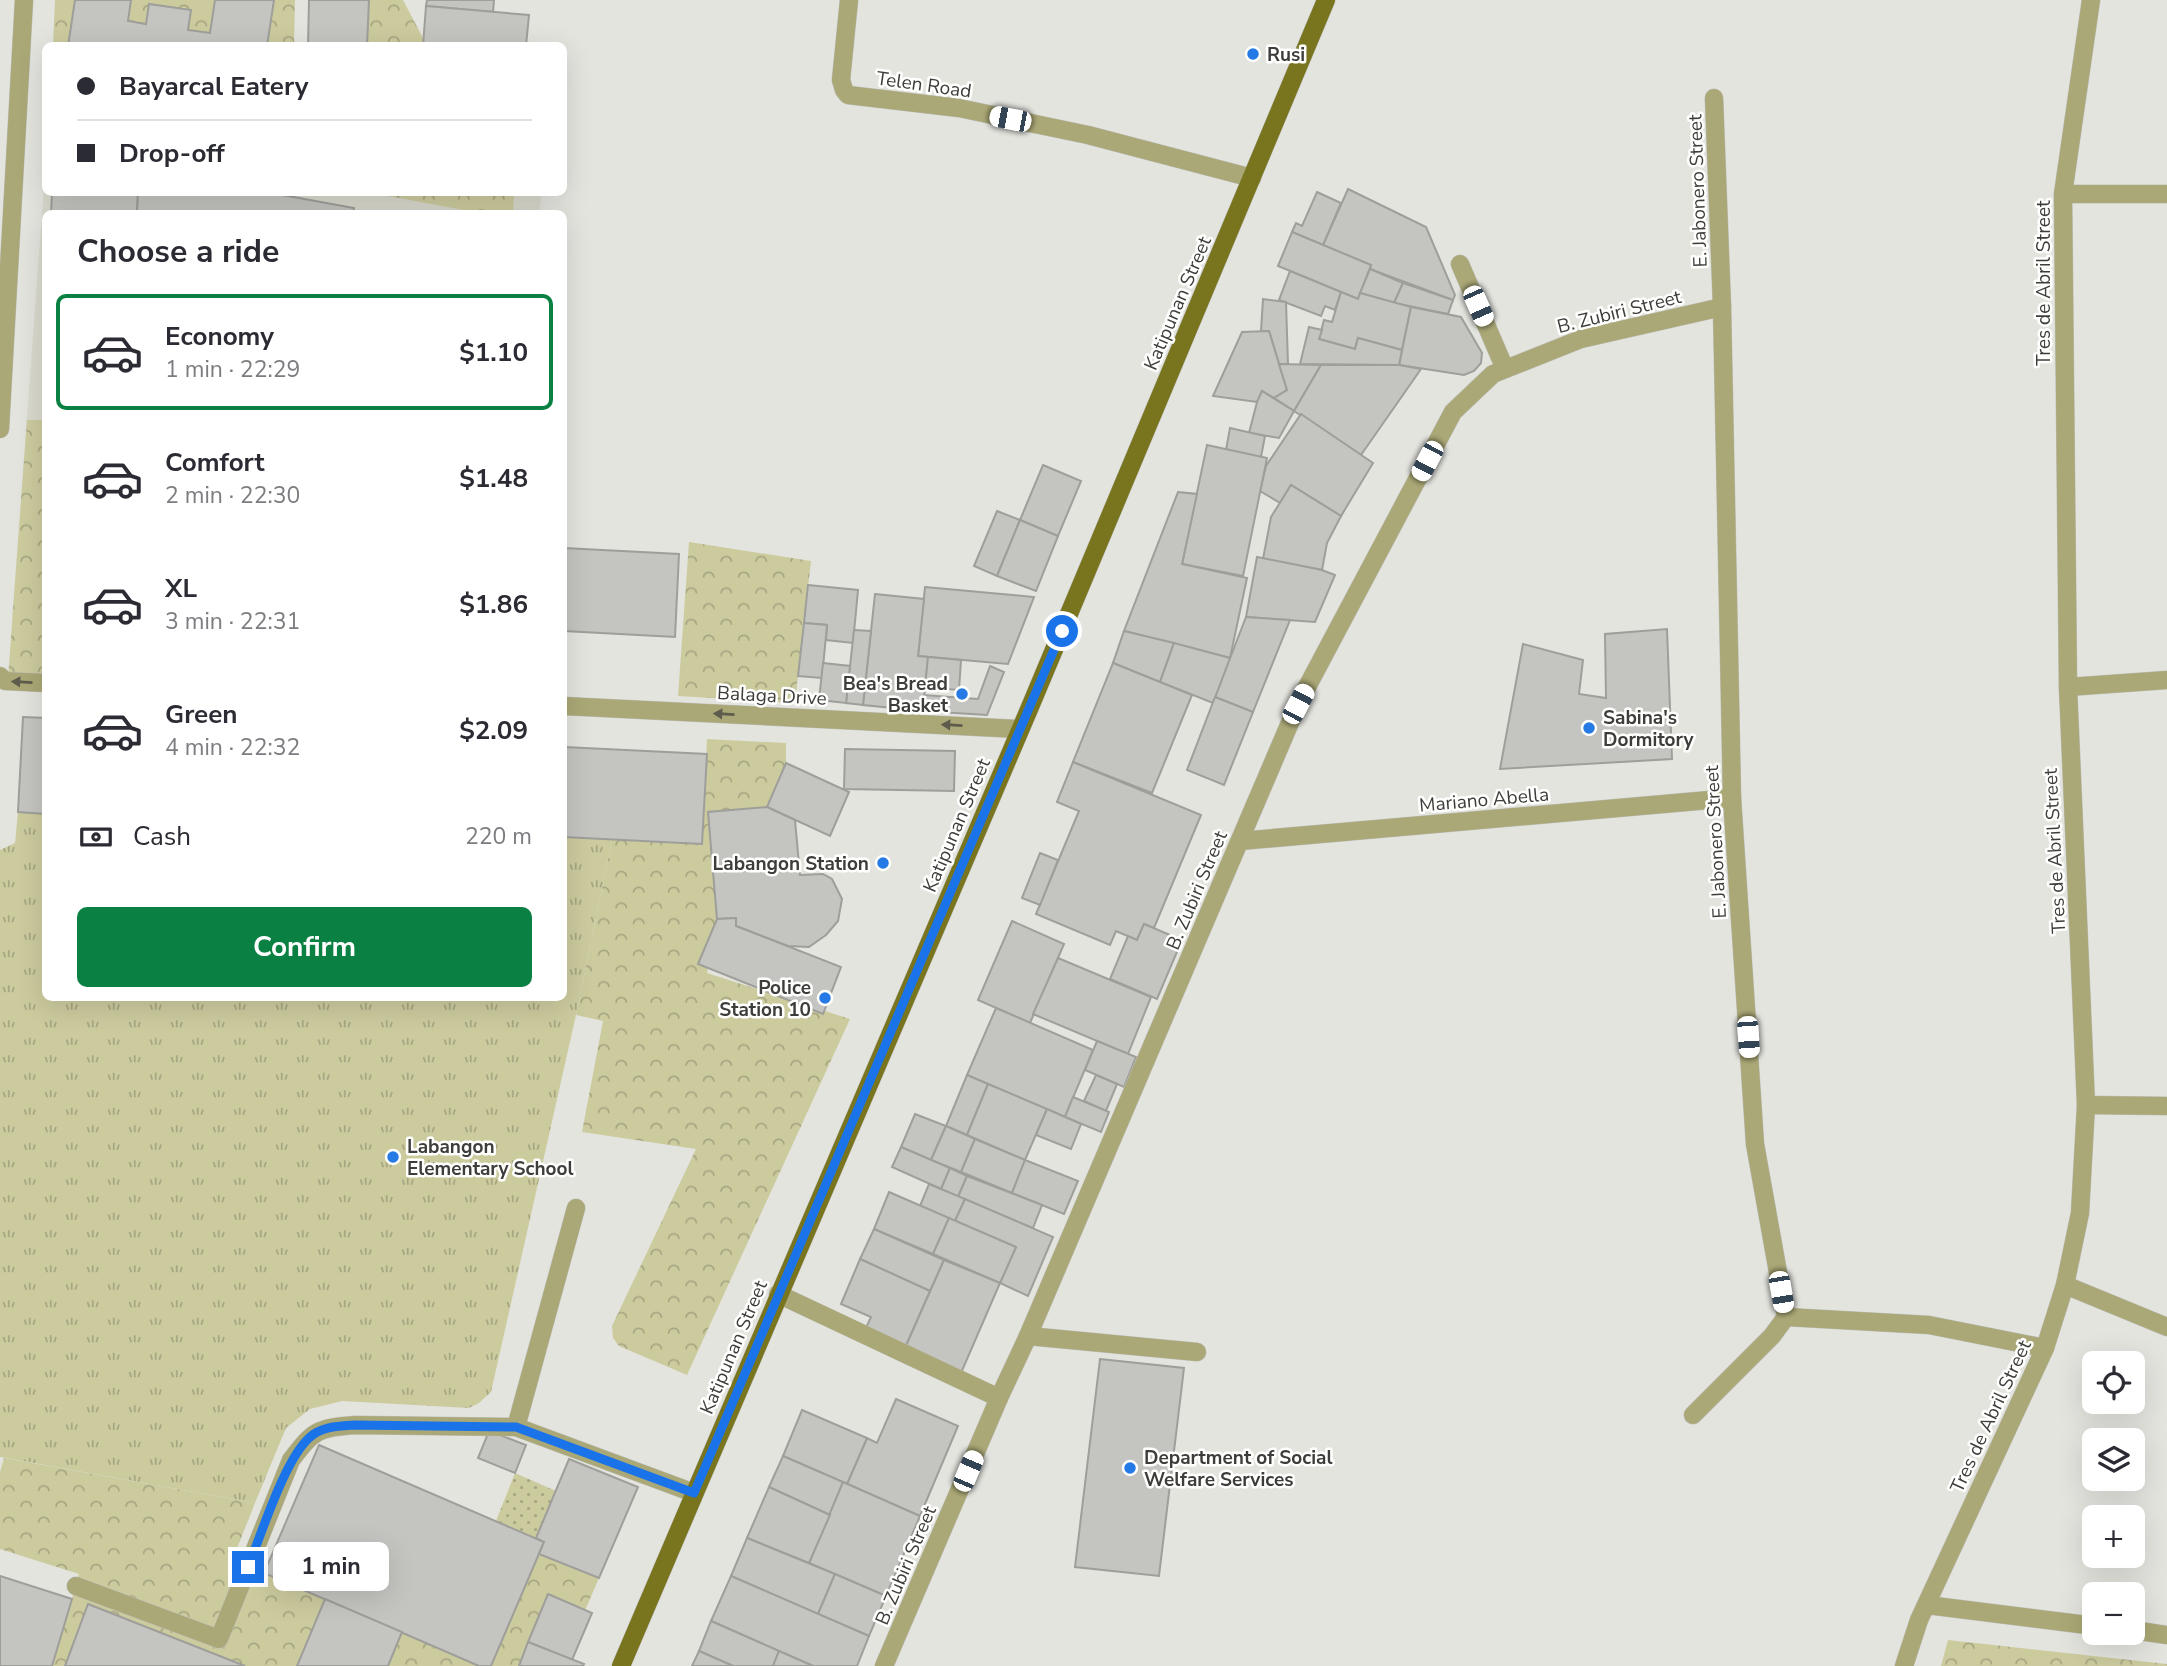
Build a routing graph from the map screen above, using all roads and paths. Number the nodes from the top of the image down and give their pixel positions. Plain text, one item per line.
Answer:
1 (24, 0) edge
2 (849, 0) edge
3 (1326, 0) edge
4 (2091, 0) edge
5 (1714, 98) dead end
6 (1252, 178) junction
7 (2063, 194) junction
8 (2167, 194) edge
9 (1460, 264) dead end
10 (1722, 307) junction
11 (1505, 369) junction
12 (0, 429) edge
13 (0, 676) edge
14 (2167, 680) edge
15 (42, 683) edge
16 (2068, 687) junction
17 (567, 706) edge
18 (1020, 729) junction
19 (1732, 798) junction
20 (1240, 841) junction
21 (2086, 1105) junction
22 (2167, 1106) edge
23 (576, 1208) dead end
24 (2065, 1285) junction
25 (778, 1294) junction
26 (1786, 1317) junction
27 (2167, 1327) edge
28 (1028, 1336) junction
29 (2046, 1348) junction
30 (1197, 1352) dead end
31 (999, 1398) junction
32 (1693, 1415) dead end
33 (516, 1427) junction
34 (694, 1493) junction
35 (76, 1586) dead end
36 (1927, 1605) junction
37 (2082, 1624) edge
38 (2145, 1632) edge
39 (2167, 1635) edge
40 (621, 1666) edge
41 (884, 1666) edge
42 (1904, 1666) edge

1 - 12 street
2 - 6 street, Telen Road
3 - 6 main road, Katipunan Street
4 - 7 street, Tres de Abril Street
5 - 10 street, E. Jabonero Street
6 - 18 main road, Katipunan Street
7 - 8 street
7 - 16 street, Tres de Abril Street
9 - 11 street
10 - 11 street, B. Zubiri Street
10 - 19 street, E. Jabonero Street
11 - 20 street, B. Zubiri Street
15 -> 13 street
14 - 16 street
16 - 21 street, Tres de Abril Street
18 -> 17 street, Balaga Drive
18 - 25 main road, Katipunan Street
19 - 20 street, Mariano Abella
19 - 26 street, E. Jabonero Street
20 - 28 street, B. Zubiri Street
21 - 22 street
21 - 24 street, Tres de Abril Street
23 - 33 street
24 - 27 street
24 - 29 street, Tres de Abril Street
25 - 31 street
25 - 34 main road, Katipunan Street
26 - 29 street
26 - 32 street
28 - 30 street
28 - 31 street, B. Zubiri Street
29 - 36 street, Tres de Abril Street
31 - 41 street, B. Zubiri Street
33 - 34 street
33 - 35 street
34 - 40 main road, Katipunan Street
36 - 37 street
36 - 42 street, Tres de Abril Street
38 - 39 street

